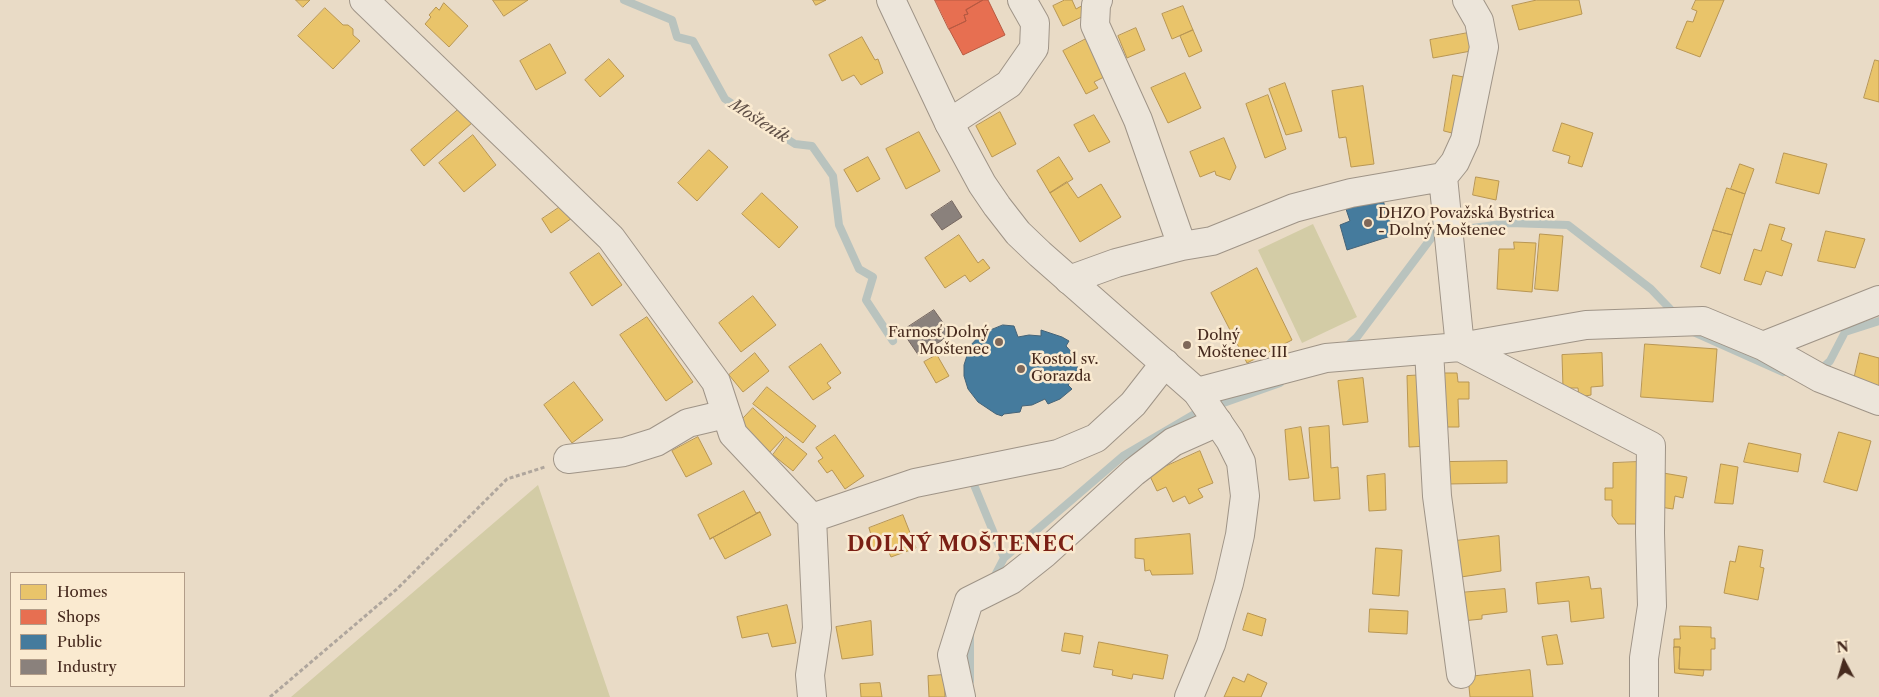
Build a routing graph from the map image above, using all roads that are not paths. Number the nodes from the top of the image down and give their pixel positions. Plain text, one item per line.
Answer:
1 (364, 0) edge
2 (891, 0) edge
3 (1022, 0) edge
4 (1098, 0) edge
5 (1468, 0) edge
6 (949, 123) junction
7 (1443, 177) junction
8 (1182, 246) junction
9 (1069, 280) junction
10 (1879, 300) edge
11 (1763, 346) junction
12 (1460, 347) junction
13 (1428, 350) junction
14 (1165, 363) junction
15 (1200, 395) junction
16 (1879, 401) edge
17 (726, 414) junction
18 (1218, 422) junction
19 (568, 459) road end
20 (812, 518) junction
21 (1461, 674) dead end
22 (812, 697) edge
23 (961, 697) edge
24 (1189, 697) edge
25 (1644, 697) edge

1 - 17 street
2 - 6 street
3 - 6 street
4 - 8 street
5 - 7 street
6 - 9 street
7 - 8 street
7 - 12 street
8 - 9 street
9 - 14 street
10 - 11 street
11 - 12 street
11 - 16 street
12 - 13 street
12 - 25 street
13 - 15 street
13 - 21 street
14 - 15 street
14 - 20 street
15 - 18 street
17 - 19 street
17 - 20 street
18 - 23 street
18 - 24 street
20 - 22 street

